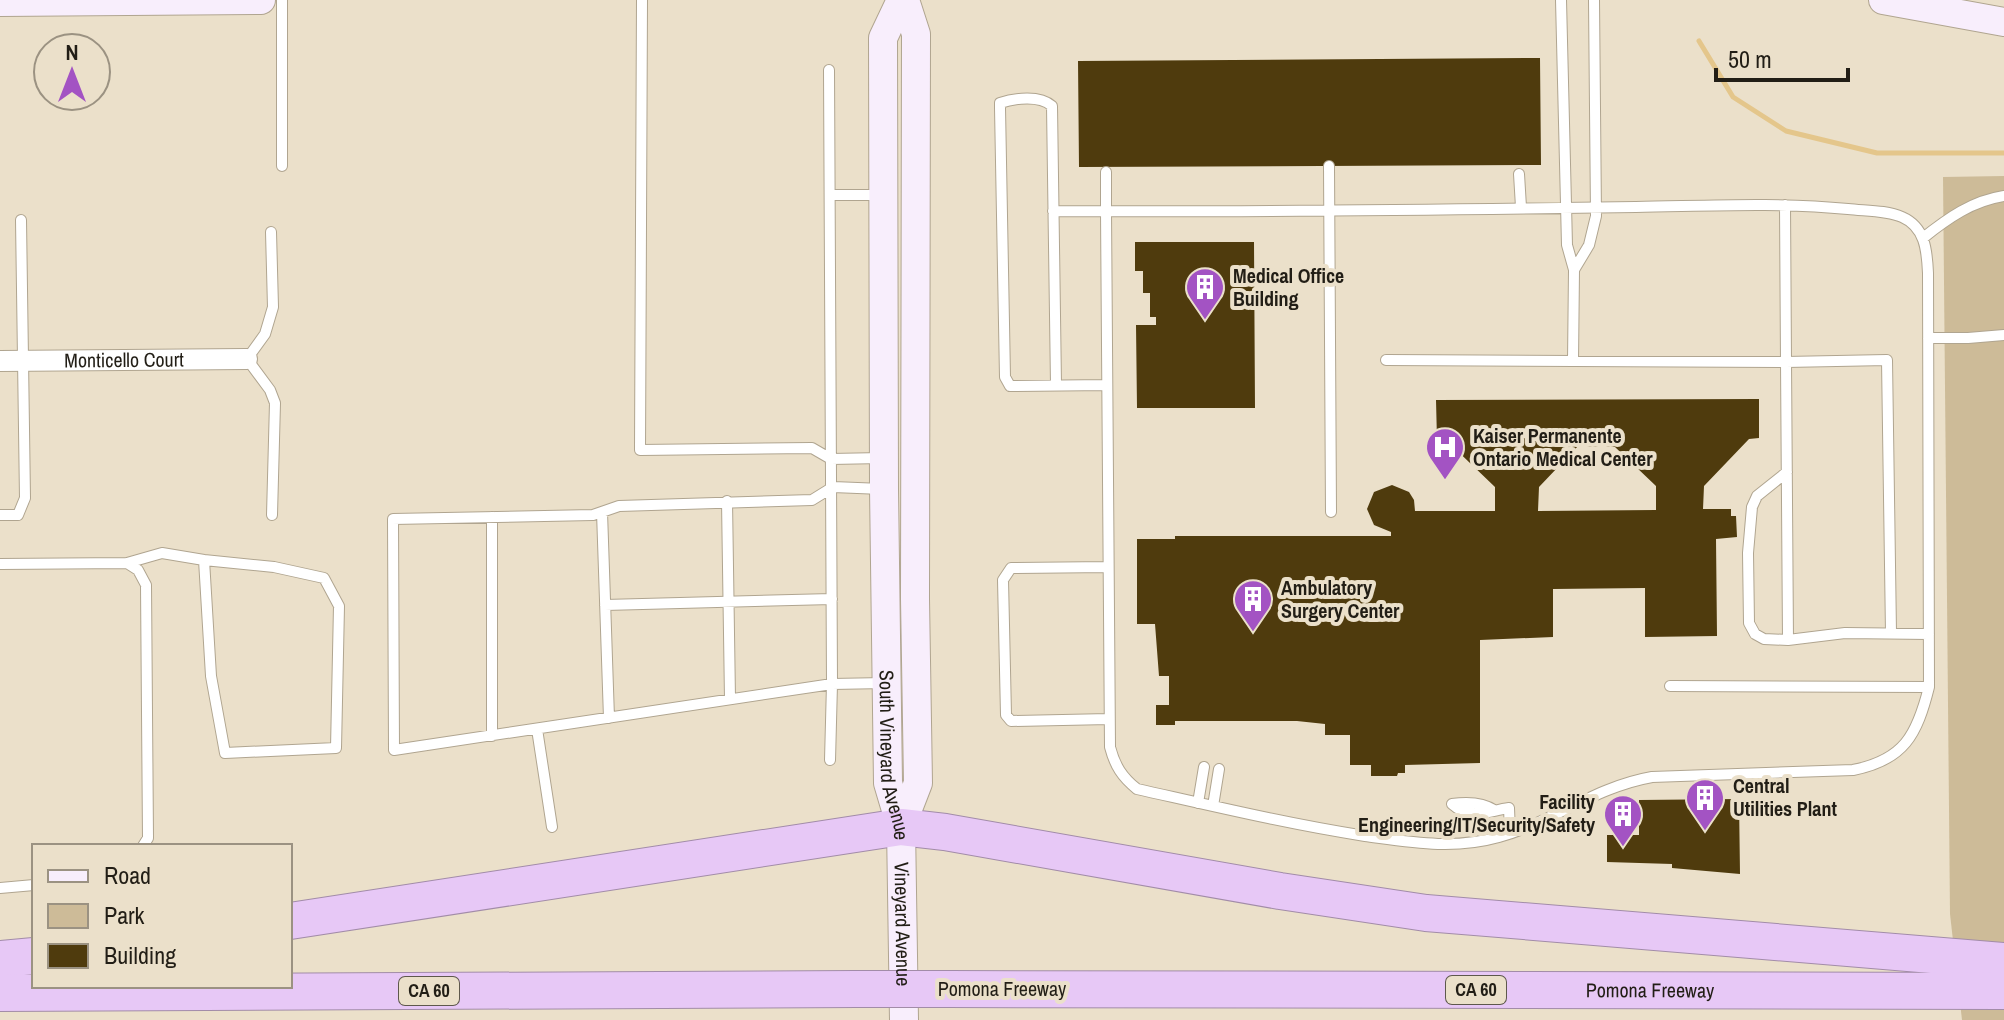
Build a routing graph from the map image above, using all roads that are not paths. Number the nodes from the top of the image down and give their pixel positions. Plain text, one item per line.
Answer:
1 (261, 0) edge
2 (282, 0) edge
3 (642, 0) edge
4 (903, 0) edge
5 (1561, 0) edge
6 (1594, 0) edge
7 (1883, 0) edge
8 (0, 2) edge
9 (2004, 22) edge
10 (829, 70) dead end
11 (282, 166) dead end
12 (1329, 166) dead end
13 (1106, 172) dead end
14 (1519, 174) dead end
15 (830, 195) junction
16 (884, 195) junction
17 (2004, 196) edge
18 (1785, 205) junction
19 (1521, 207) junction
20 (1567, 208) junction
21 (1596, 208) junction
22 (1329, 210) junction
23 (1053, 211) junction
24 (1106, 211) junction
25 (21, 220) dead end
26 (271, 232) dead end
27 (1923, 238) junction
28 (1574, 270) junction
29 (2004, 335) edge
30 (1928, 338) junction
31 (247, 359) junction
32 (22, 360) junction
33 (1386, 360) dead end
34 (0, 361) edge
35 (1573, 361) junction
36 (1786, 362) junction
37 (1056, 385) junction
38 (1107, 385) junction
39 (884, 458) junction
40 (831, 459) junction
41 (1787, 472) junction
42 (833, 487) junction
43 (884, 489) junction
44 (727, 501) junction
45 (602, 512) junction
46 (1331, 512) dead end
47 (0, 515) edge
48 (272, 515) dead end
49 (492, 517) junction
50 (204, 560) junction
51 (127, 563) junction
52 (0, 564) edge
53 (1108, 567) junction
54 (832, 599) junction
55 (729, 602) junction
56 (605, 605) junction
57 (1891, 633) junction
58 (1929, 634) junction
59 (1788, 640) junction
60 (887, 683) junction
61 (832, 684) junction
62 (1670, 686) dead end
63 (1929, 687) junction
64 (730, 699) junction
65 (609, 718) junction
66 (1109, 719) junction
67 (537, 729) junction
68 (492, 736) junction
69 (830, 760) dead end
70 (1204, 767) dead end
71 (1219, 769) dead end
72 (1198, 803) junction
73 (1213, 806) junction
74 (1494, 810) dead end
75 (552, 827) dead end
76 (901, 827) junction
77 (1510, 833) junction
78 (144, 844) edge
79 (32, 885) edge
80 (0, 888) edge
81 (292, 921) edge
82 (32, 956) edge
83 (0, 959) edge
84 (2004, 961) edge
85 (2004, 991) edge
86 (0, 993) edge
87 (904, 1020) edge

1 - 8 main road
2 - 11 lane
3 - 40 lane
4 - 16 main road, South Vineyard Avenue
4 - 76 main road, South Vineyard Avenue
5 - 20 lane
6 - 21 lane
7 - 9 main road
10 - 15 lane
12 - 22 lane
13 - 24 lane
14 - 19 lane
15 - 16 lane
15 - 40 lane
16 - 39 main road, South Vineyard Avenue
17 - 27 lane
18 - 21 lane
18 - 27 lane
18 - 36 lane
19 - 20 lane
19 - 22 lane
20 - 21 lane
20 - 28 lane
21 - 28 lane
22 - 24 lane
22 - 46 lane
23 - 24 lane
23 - 37 lane
23 - 37 lane
24 - 38 lane
25 - 32 lane
26 - 31 lane
27 - 30 lane
28 - 35 lane
29 - 30 lane
30 - 58 lane
31 - 32 street, Monticello Court
31 - 48 lane
32 - 34 street, Monticello Court
32 - 47 lane
33 - 35 lane
35 - 36 lane
36 - 41 lane
36 - 57 lane
37 - 38 lane
38 - 53 lane
39 - 40 lane
39 - 43 main road, South Vineyard Avenue
40 - 42 lane
41 - 59 lane
41 - 59 lane
42 - 43 lane
42 - 44 lane
42 - 54 lane
43 - 60 main road, South Vineyard Avenue
44 - 45 lane
44 - 55 lane
45 - 49 lane
45 - 56 lane
49 - 68 lane
49 - 68 lane
50 - 50 lane
50 - 51 lane
51 - 52 lane
51 - 78 lane
53 - 66 lane
53 - 66 lane
54 - 55 lane
54 - 61 lane
55 - 56 lane
55 - 64 lane
56 - 65 lane
57 - 58 lane
57 - 59 lane
58 - 63 lane
60 - 61 lane
60 - 76 main road, South Vineyard Avenue
61 - 64 lane
61 - 69 lane
62 - 63 lane
63 - 77 lane
64 - 65 lane
65 - 67 lane
66 - 72 lane
67 - 68 lane
67 - 75 lane
70 - 72 lane
71 - 73 lane
72 - 73 lane
73 - 77 lane
74 - 77 lane
76 - 81 highway
76 - 84 highway
76 - 87 main road, Vineyard Avenue
79 - 80 lane
82 - 83 highway
85 - 86 highway, Pomona Freeway / CA 60, bridge

